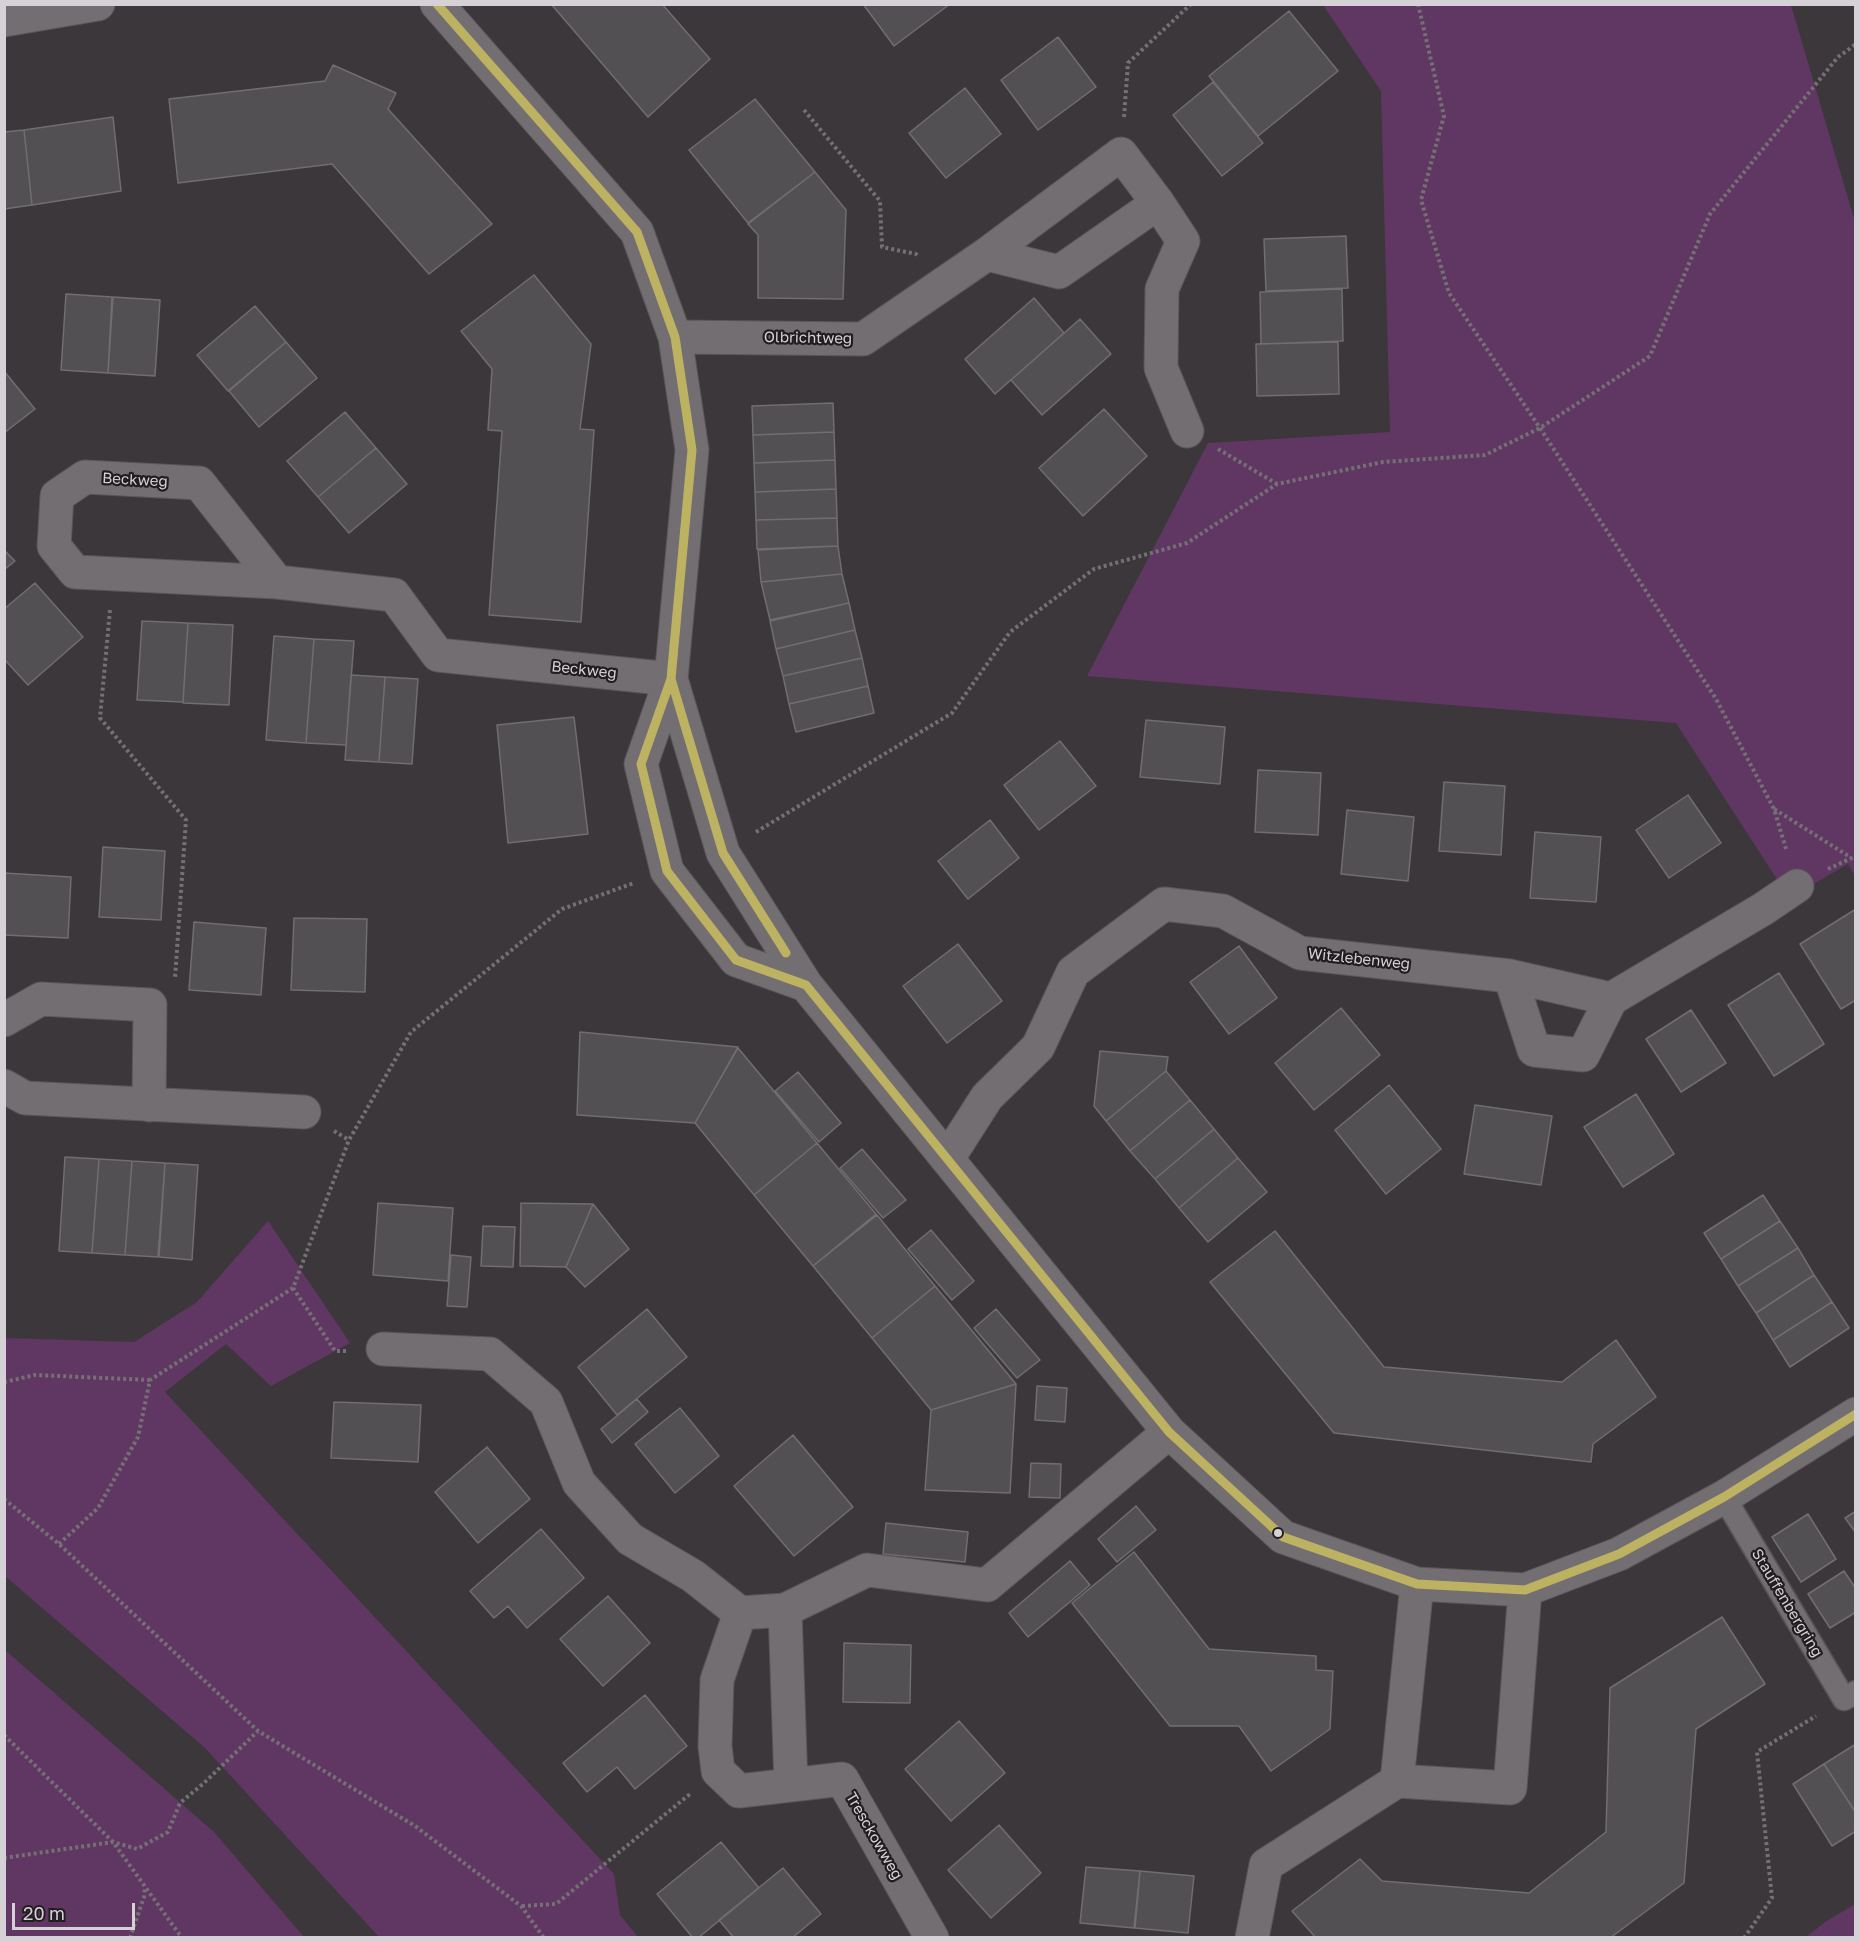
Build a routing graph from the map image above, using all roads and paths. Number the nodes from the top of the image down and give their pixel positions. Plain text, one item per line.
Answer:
1 (98, 4) edge
2 (437, 4) edge
3 (1191, 4) edge
4 (1418, 4) edge
5 (4, 20) edge
6 (1856, 44) edge
7 (804, 110) dead end
8 (1121, 154) junction
9 (1158, 202) junction
10 (987, 254) junction
11 (940, 286) junction
12 (675, 337) junction
13 (1540, 428) junction
14 (1187, 431) joint
15 (1277, 484) junction
16 (113, 573) junction
17 (277, 582) junction
18 (671, 679) junction
19 (1774, 809) dead end
20 (723, 853) junction
21 (667, 871) junction
22 (1797, 886) dead end
23 (1510, 976) junction
24 (806, 985) junction
25 (174, 989) dead end
26 (1611, 999) junction
27 (4, 1020) edge
28 (4, 1086) edge
29 (149, 1105) junction
30 (304, 1112) dead end
31 (948, 1158) junction
32 (293, 1288) junction
33 (383, 1349) joint
34 (150, 1380) junction
35 (4, 1382) edge
36 (1856, 1414) edge
37 (1169, 1432) junction
38 (1724, 1497) junction
39 (4, 1499) edge
40 (59, 1544) junction
41 (1417, 1584) junction
42 (1525, 1590) junction
43 (785, 1610) junction
44 (740, 1613) junction
45 (1850, 1695) edge
46 (258, 1731) junction
47 (4, 1735) edge
48 (718, 1771) junction
49 (1397, 1781) junction
50 (790, 1785) junction
51 (113, 1842) junction
52 (4, 1858) edge
53 (145, 1887) junction
54 (521, 1906) junction
55 (130, 1938) edge
56 (182, 1938) edge
57 (544, 1938) edge
58 (932, 1938) edge
59 (1252, 1938) edge
60 (1744, 1938) edge

1 - 5 street
2 - 12 street
3 - 8 path
4 - 13 path
6 - 13 path
7 - 11 path
8 - 9 street
8 - 10 street, Olbrichtweg
9 - 10 street
9 - 14 street
10 - 11 street, Olbrichtweg
11 - 12 street, Olbrichtweg
12 - 18 street
13 - 15 path
13 - 19 path
14 - 15 path
15 - 20 path
16 - 17 street, Beckweg
16 - 17 street, Beckweg
16 - 25 path
17 - 18 street, Beckweg
18 - 20 street
18 - 21 street
20 - 24 street
21 - 24 street
21 - 32 path
22 - 26 street
23 - 26 street, Witzlebenweg
23 - 26 street
23 - 31 street, Witzlebenweg
24 - 31 street
27 - 29 street
28 - 29 street
29 - 30 street
31 - 37 street
32 - 33 path
32 - 34 path
33 - 44 street
34 - 35 path
34 - 40 path
36 - 38 street
37 - 41 street
37 - 43 street
38 - 42 street
38 - 45 lane, Stauffenbergring
39 - 40 path
40 - 46 path
41 - 42 street
41 - 49 street
42 - 49 street
43 - 44 street
43 - 50 street
44 - 48 street
45 - 60 path
46 - 51 path
46 - 54 path
47 - 51 path
48 - 50 street, Tresckowweg
48 - 54 path
49 - 59 street
50 - 58 street, Tresckowweg
51 - 52 path
51 - 53 path
53 - 55 path
53 - 56 path
54 - 57 path

